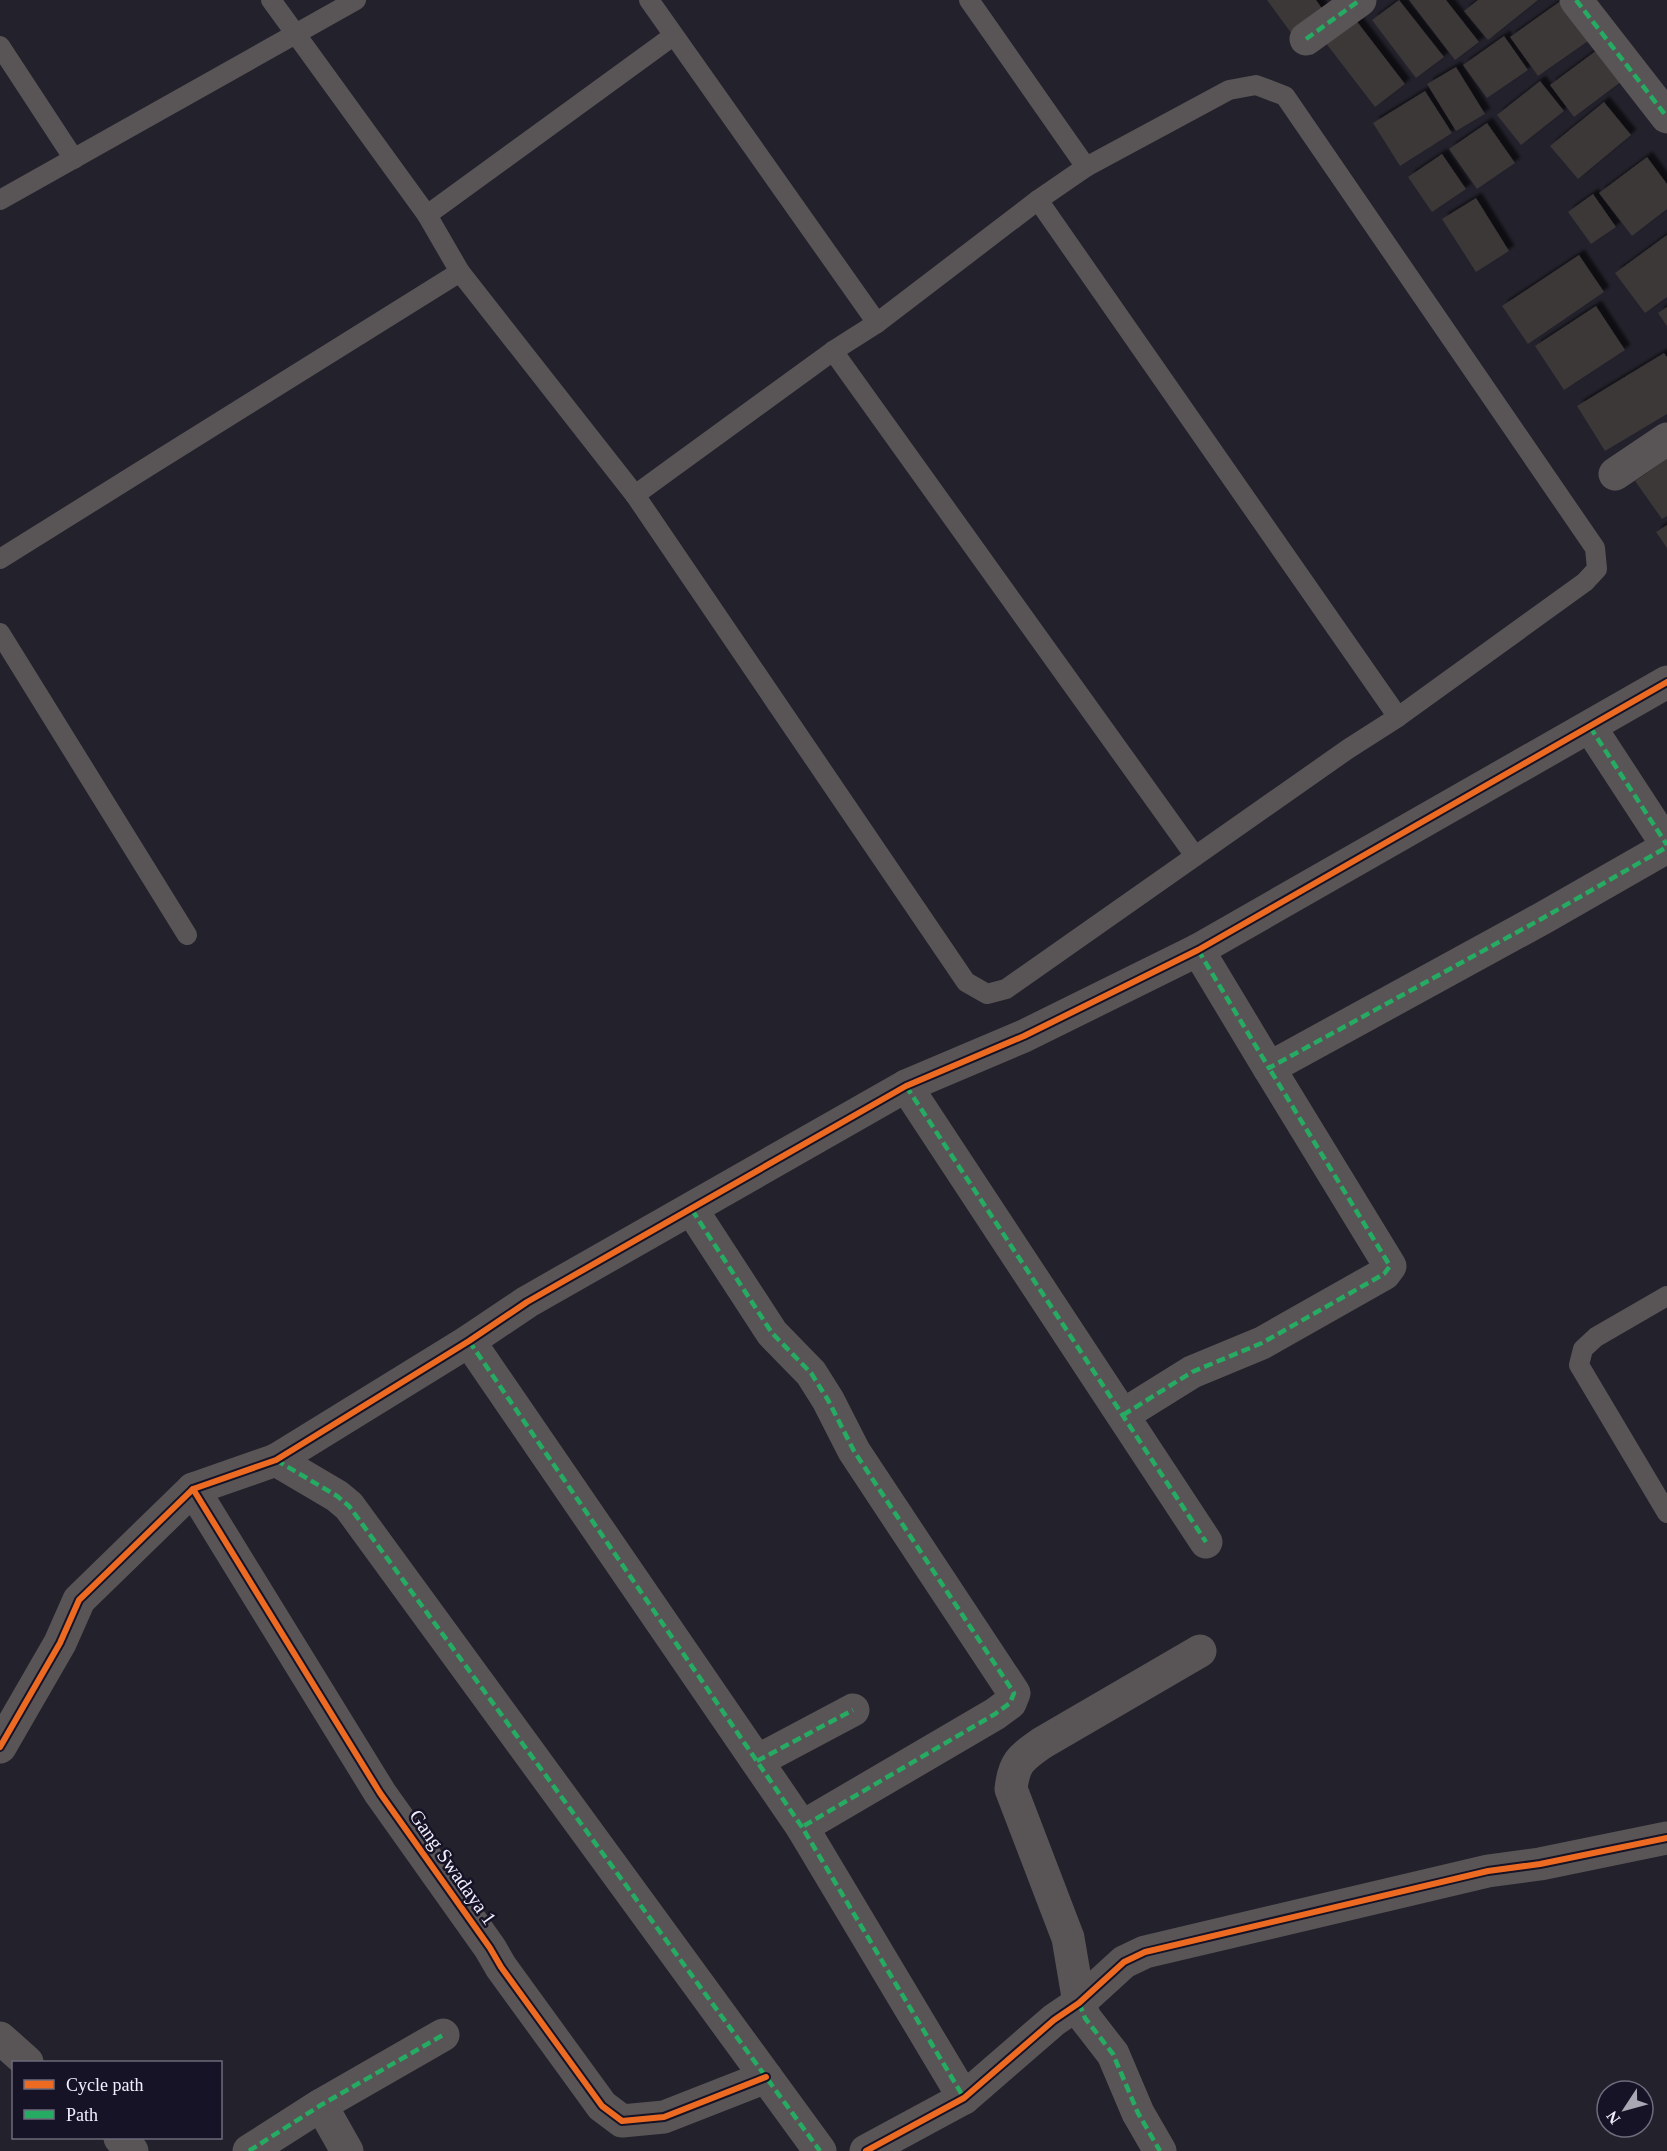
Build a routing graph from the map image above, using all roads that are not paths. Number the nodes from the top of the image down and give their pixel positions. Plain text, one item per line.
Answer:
1 (271, 0) edge
2 (356, 0) edge
3 (649, 0) edge
4 (969, 0) edge
5 (1360, 0) edge
6 (1576, 0) edge
7 (294, 35) junction
8 (673, 36) junction
9 (1306, 39) dead end
10 (0, 46) edge
11 (1667, 117) edge
12 (74, 159) junction
13 (1086, 167) junction
14 (0, 200) edge
15 (1038, 200) junction
16 (426, 215) junction
17 (460, 272) junction
18 (877, 323) junction
19 (833, 351) junction
20 (1667, 439) edge
21 (1615, 474) dead end
22 (635, 495) junction
23 (0, 559) edge
24 (0, 633) edge
25 (1667, 682) edge
26 (1398, 717) junction
27 (1590, 727) junction
28 (1667, 846) edge
29 (1195, 856) junction
30 (187, 935) dead end
31 (1198, 950) junction
32 (1269, 1068) junction
33 (906, 1086) junction
34 (692, 1210) junction
35 (1667, 1296) edge
36 (469, 1341) junction
37 (1123, 1416) junction
38 (276, 1460) junction
39 (193, 1490) junction
40 (1667, 1513) edge
41 (1206, 1542) dead end
42 (1200, 1652) dead end
43 (853, 1710) dead end
44 (0, 1747) edge
45 (757, 1761) junction
46 (802, 1827) junction
47 (1667, 1838) edge
48 (1082, 2011) junction
49 (443, 2036) dead end
50 (0, 2038) edge
51 (26, 2061) edge
52 (766, 2077) junction
53 (964, 2098) junction
54 (321, 2105) junction
55 (121, 2139) edge
56 (132, 2151) edge
57 (249, 2151) edge
58 (347, 2151) edge
59 (820, 2151) edge
60 (867, 2151) edge
61 (1160, 2151) edge

1 - 7 lane
2 - 7 lane
3 - 8 lane
4 - 13 lane
5 - 9 street
6 - 11 street
7 - 12 lane
7 - 16 lane
8 - 16 lane
8 - 18 lane
10 - 12 lane
12 - 14 lane
13 - 15 lane
13 - 26 lane
15 - 18 lane
15 - 26 lane
16 - 17 lane
17 - 22 lane
17 - 23 lane
18 - 19 lane
19 - 22 lane
19 - 29 lane
20 - 21 street
22 - 29 lane
24 - 30 lane
25 - 27 street
26 - 29 lane
27 - 28 street
27 - 31 street
28 - 32 street
31 - 32 street
31 - 33 street
32 - 37 street
33 - 34 street
33 - 37 street
34 - 36 street
34 - 46 street
35 - 40 lane
36 - 38 street
36 - 45 street
37 - 41 street
38 - 39 street
38 - 52 street
39 - 44 street
39 - 52 street, Gang Swadaya 1
42 - 48 street
43 - 45 street
45 - 46 street
46 - 53 street
47 - 48 street
48 - 53 street
48 - 61 street
49 - 54 street
50 - 51 street
52 - 59 street
53 - 60 street
54 - 57 street
54 - 58 street
55 - 56 street

